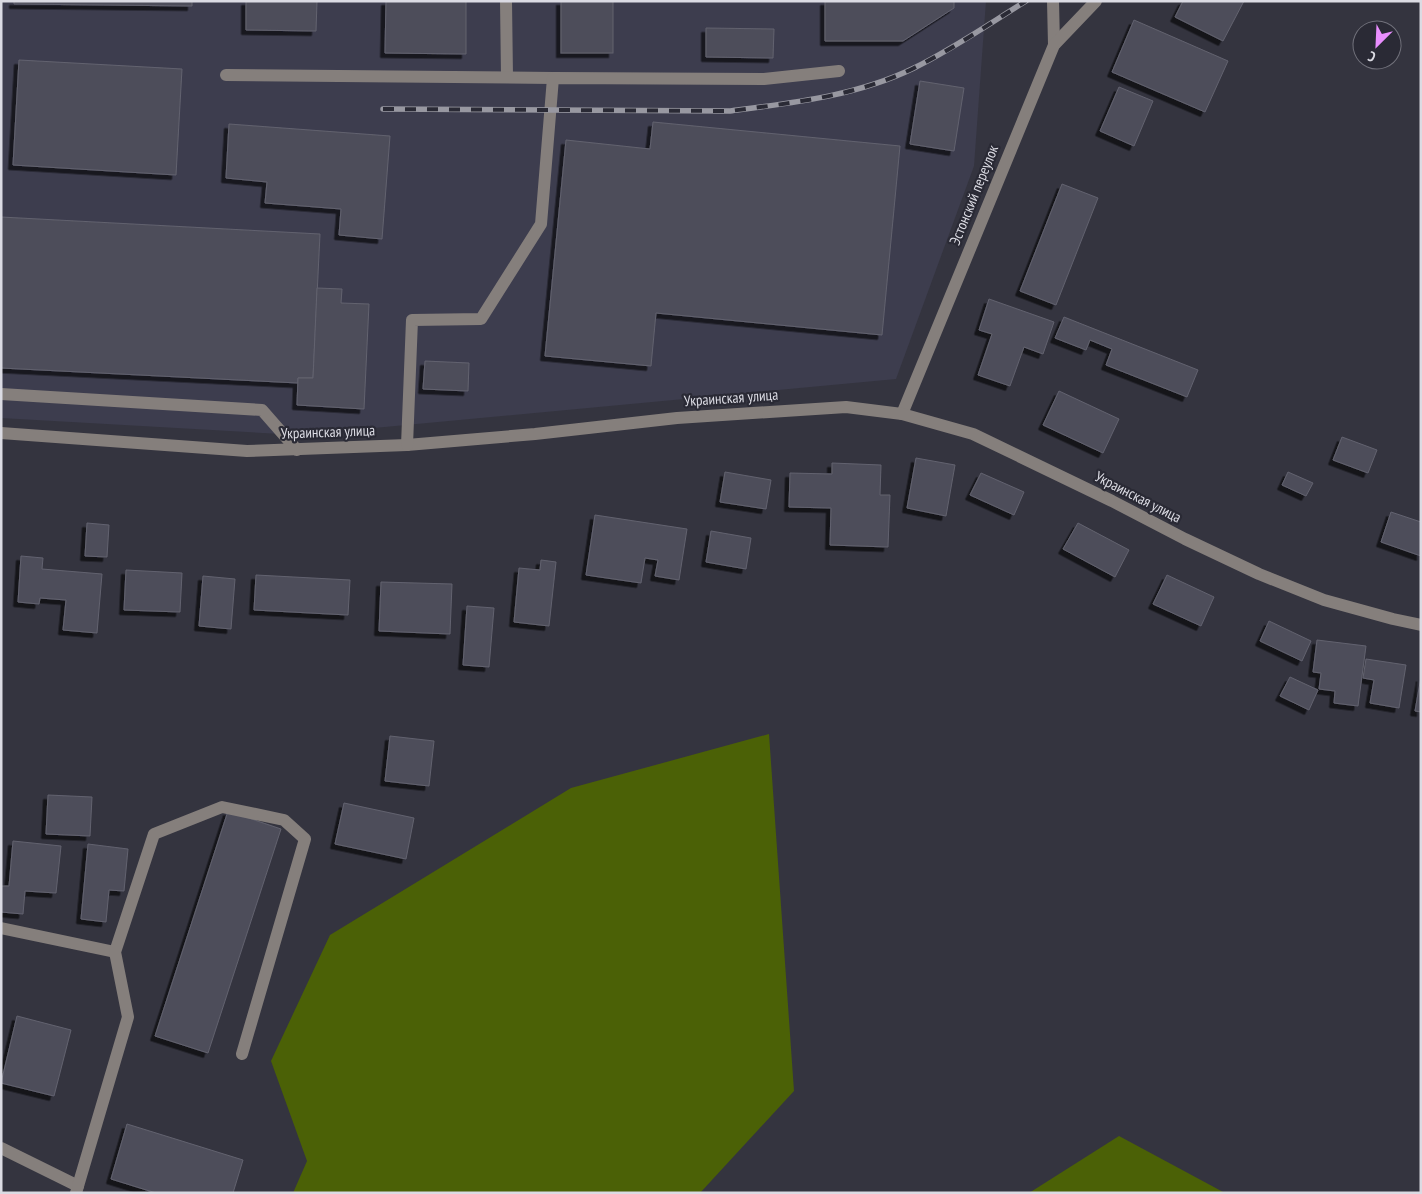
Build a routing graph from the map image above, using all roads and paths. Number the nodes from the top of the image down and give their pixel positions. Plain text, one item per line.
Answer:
1 (506, 1) edge
2 (1053, 1) edge
3 (1096, 1) edge
4 (1054, 45) junction
5 (839, 71) dead end
6 (226, 74) dead end
7 (506, 77) junction
8 (553, 78) junction
9 (1, 394) edge
10 (902, 414) junction
11 (1, 433) edge
12 (407, 445) junction
13 (297, 450) junction
14 (1421, 625) edge
15 (1, 928) edge
16 (115, 952) junction
17 (242, 1054) dead end
18 (1, 1148) edge
19 (77, 1189) edge

1 - 7 street
2 - 4 street
3 - 4 street, Эстонский переулок
4 - 10 street, Эстонский переулок
5 - 8 street
6 - 7 street
7 - 8 street
8 - 12 street
9 - 13 street
10 - 12 street, Украинская улица
10 - 14 street, Украинская улица
11 - 13 street, Украинская улица
12 - 13 street, Украинская улица
15 - 16 street
16 - 17 street
16 - 19 street
18 - 19 street

